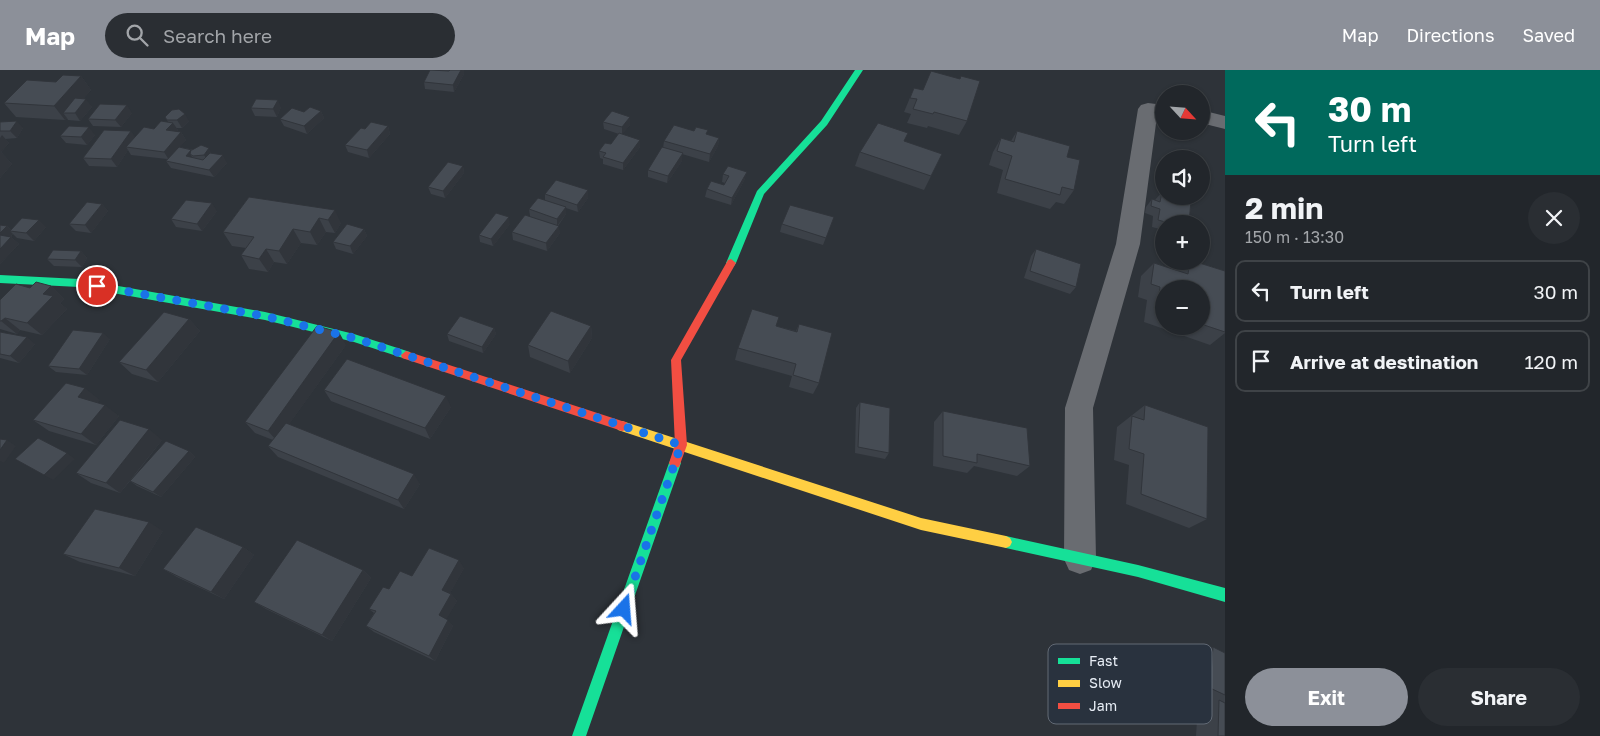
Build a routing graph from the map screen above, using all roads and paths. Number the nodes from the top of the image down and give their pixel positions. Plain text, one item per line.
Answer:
1 (859, 70) edge
2 (1155, 110) edge
3 (1210, 119) edge
4 (1225, 123) edge
5 (0, 279) edge
6 (681, 445) junction
7 (1080, 559) junction
8 (1225, 595) edge
9 (579, 736) edge

1 - 6 street
2 - 7 street
3 - 4 street
5 - 6 street
6 - 7 street
6 - 9 street
7 - 8 street

